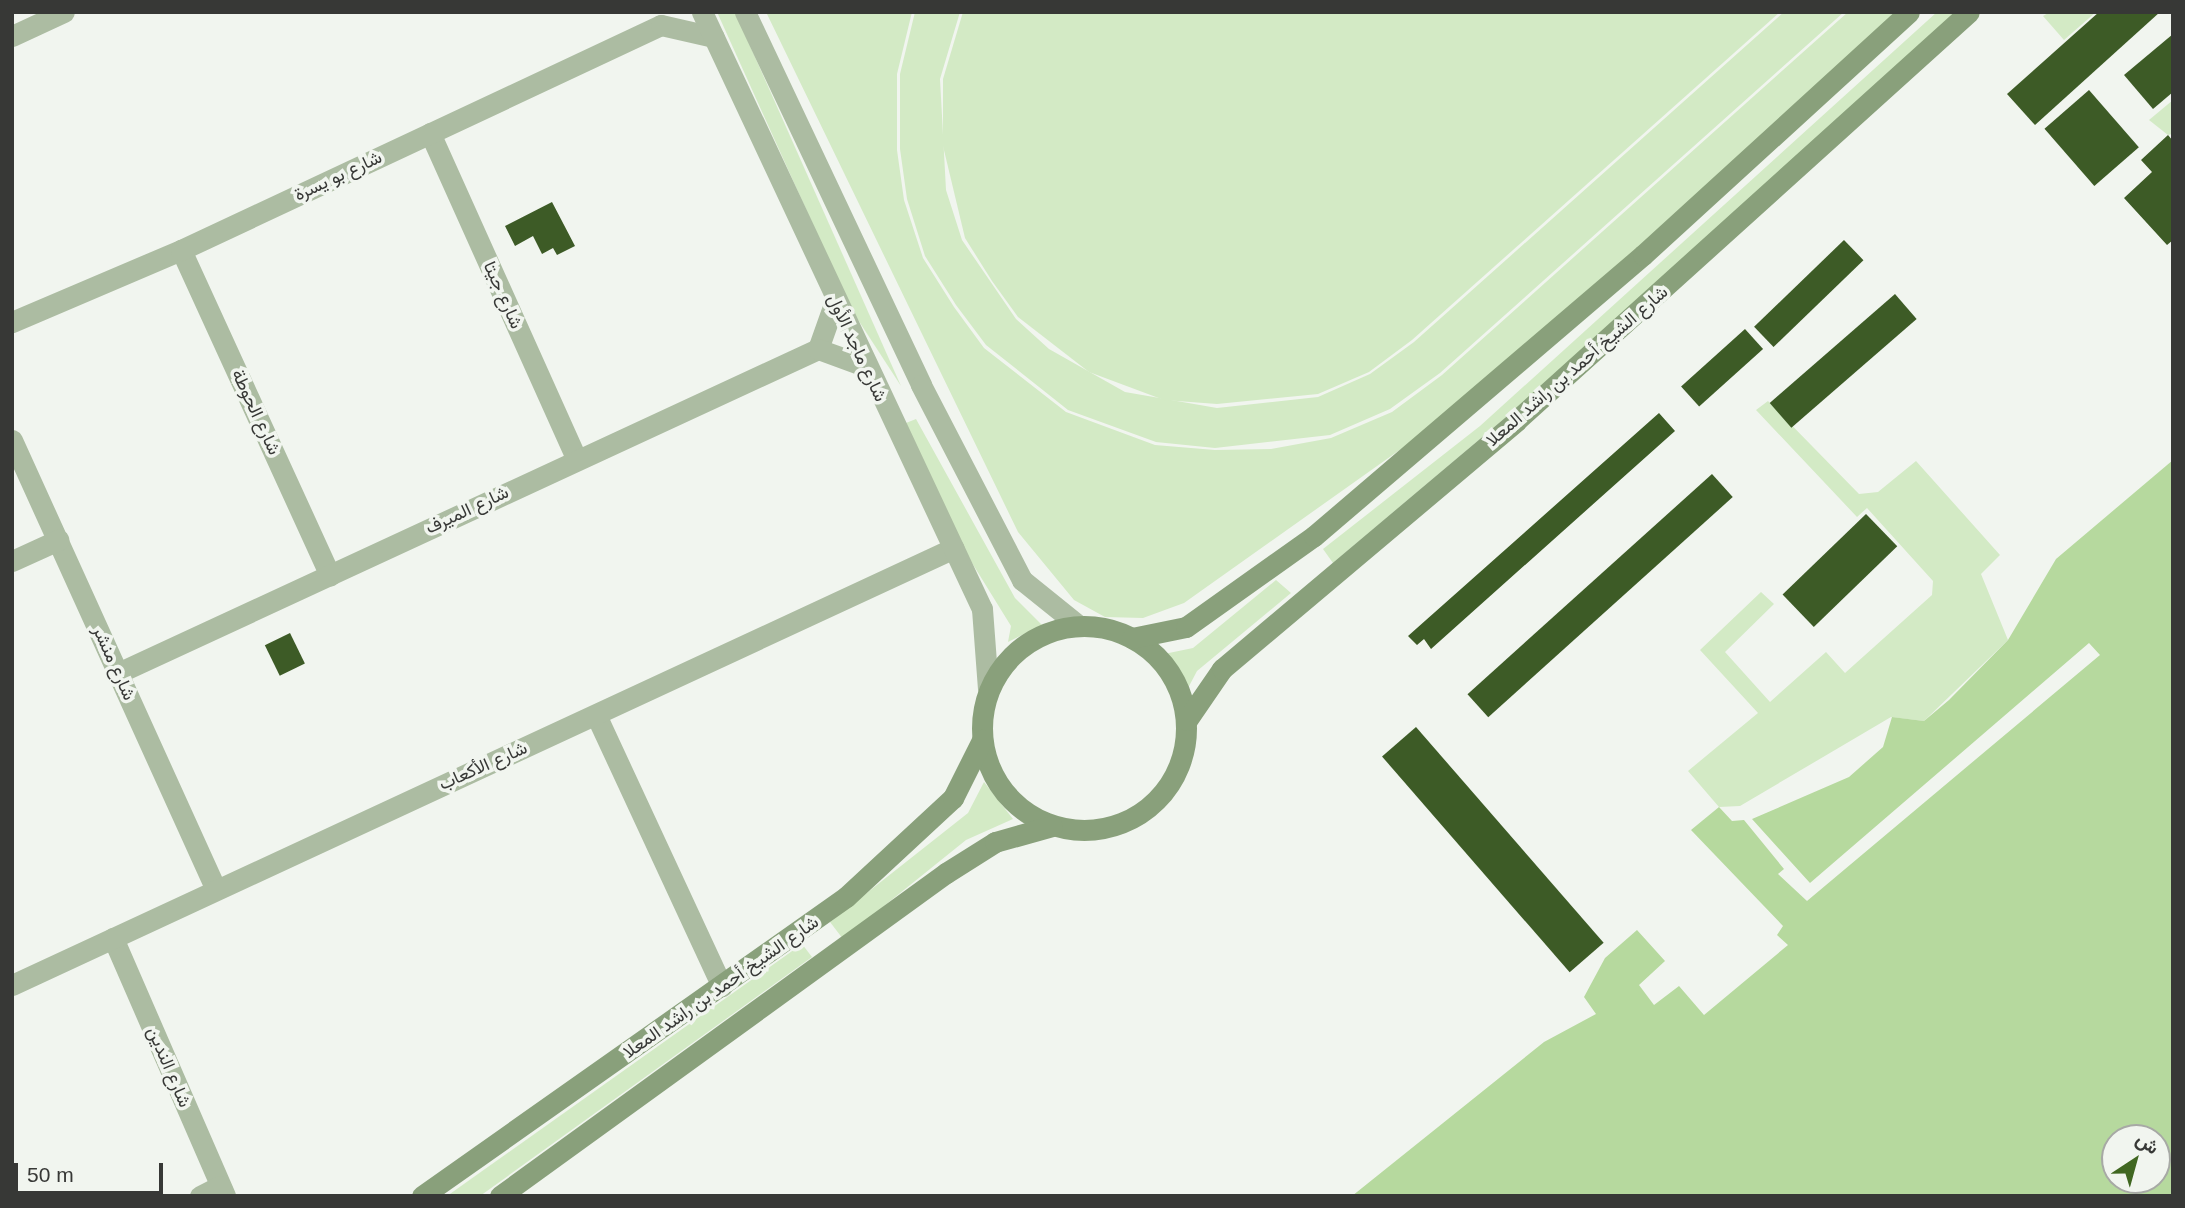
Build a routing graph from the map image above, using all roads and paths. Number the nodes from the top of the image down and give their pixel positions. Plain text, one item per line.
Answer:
1 (64, 12) edge
2 (702, 12) edge
3 (745, 12) edge
4 (1909, 12) edge
5 (1969, 12) edge
6 (665, 19) edge
7 (12, 36) edge
8 (714, 37) junction
9 (430, 133) junction
10 (181, 250) junction
11 (835, 301) junction
12 (12, 322) edge
13 (818, 349) junction
14 (865, 366) junction
15 (12, 440) edge
16 (576, 458) junction
17 (58, 540) junction
18 (954, 548) junction
19 (12, 561) edge
20 (330, 575) junction
21 (1079, 625) junction
22 (1132, 638) junction
23 (118, 673) junction
24 (988, 689) junction
25 (596, 715) junction
26 (1187, 720) junction
27 (982, 740) junction
28 (1052, 826) junction
29 (215, 887) junction
30 (113, 938) junction
31 (12, 985) edge
32 (722, 986) junction
33 (223, 1191) edge
34 (200, 1196) edge
35 (422, 1196) edge
36 (500, 1196) edge

1 - 7 street
2 - 8 street, شارع ماجد الأول
3 - 21 street
4 - 22 main road
5 - 26 main road, شارع الشيخ أحمد بن راشد المعلا
6 - 8 street, شارع بو يسرة
6 - 9 street, شارع بو يسرة
8 - 11 street, شارع ماجد الأول
9 - 10 street, شارع بو يسرة
9 - 16 street, شارع جيتا
10 - 12 street, شارع بو يسرة
10 - 20 street, شارع الحوطة
11 - 13 street
11 - 14 street, شارع ماجد الأول
13 - 14 street
13 - 16 street, شارع الميرف
14 - 18 street, شارع ماجد الأول
15 - 17 street, شارع منشر
16 - 20 street, شارع الميرف
17 - 19 street
17 - 23 street, شارع منشر
18 - 24 street, شارع ماجد الأول
18 - 25 street, شارع الأكعاب
20 - 23 street, شارع الميرف
21 - 22 main road
21 - 24 main road
22 - 26 main road
23 - 29 street, شارع منشر
24 - 27 main road
25 - 29 street, شارع الأكعاب
25 - 32 street
26 - 28 main road
27 - 28 main road
27 - 32 main road, شارع الشيخ أحمد بن راشد المعلا
28 - 36 main road
29 - 30 street, شارع الأكعاب
30 - 31 street, شارع الأكعاب
30 - 33 street, شارع الندين
32 - 35 main road, شارع الشيخ أحمد بن راشد المعلا
33 - 34 street

